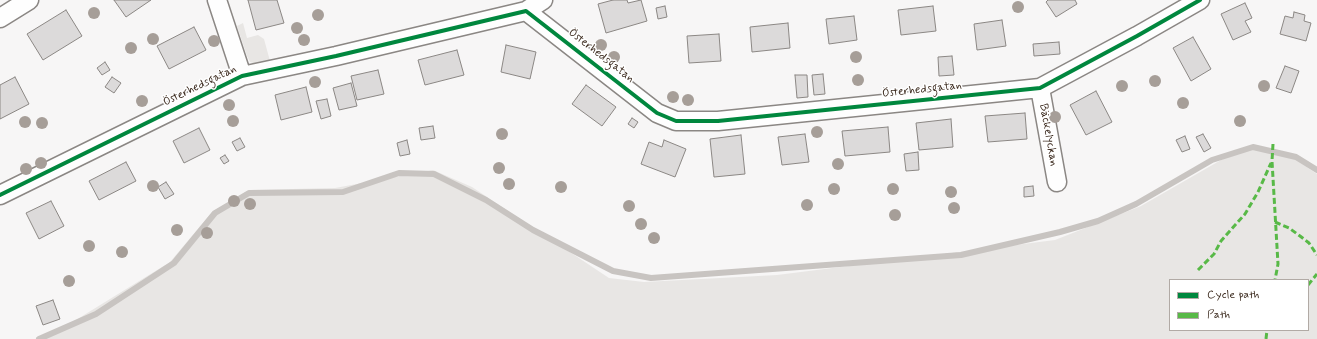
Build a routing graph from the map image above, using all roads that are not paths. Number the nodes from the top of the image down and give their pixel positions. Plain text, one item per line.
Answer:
1 (29, 0) edge
2 (217, 0) edge
3 (543, 0) edge
4 (1200, 0) edge
5 (526, 11) junction
6 (0, 18) edge
7 (242, 76) junction
8 (1040, 88) junction
9 (1057, 182) dead end
10 (0, 195) edge

1 - 6 street
2 - 7 street
3 - 5 street
4 - 8 street, Österhedsgatan
5 - 7 street, Österhedsgatan
5 - 8 street, Österhedsgatan
7 - 10 street, Österhedsgatan
8 - 9 street, Bäckelyckan

